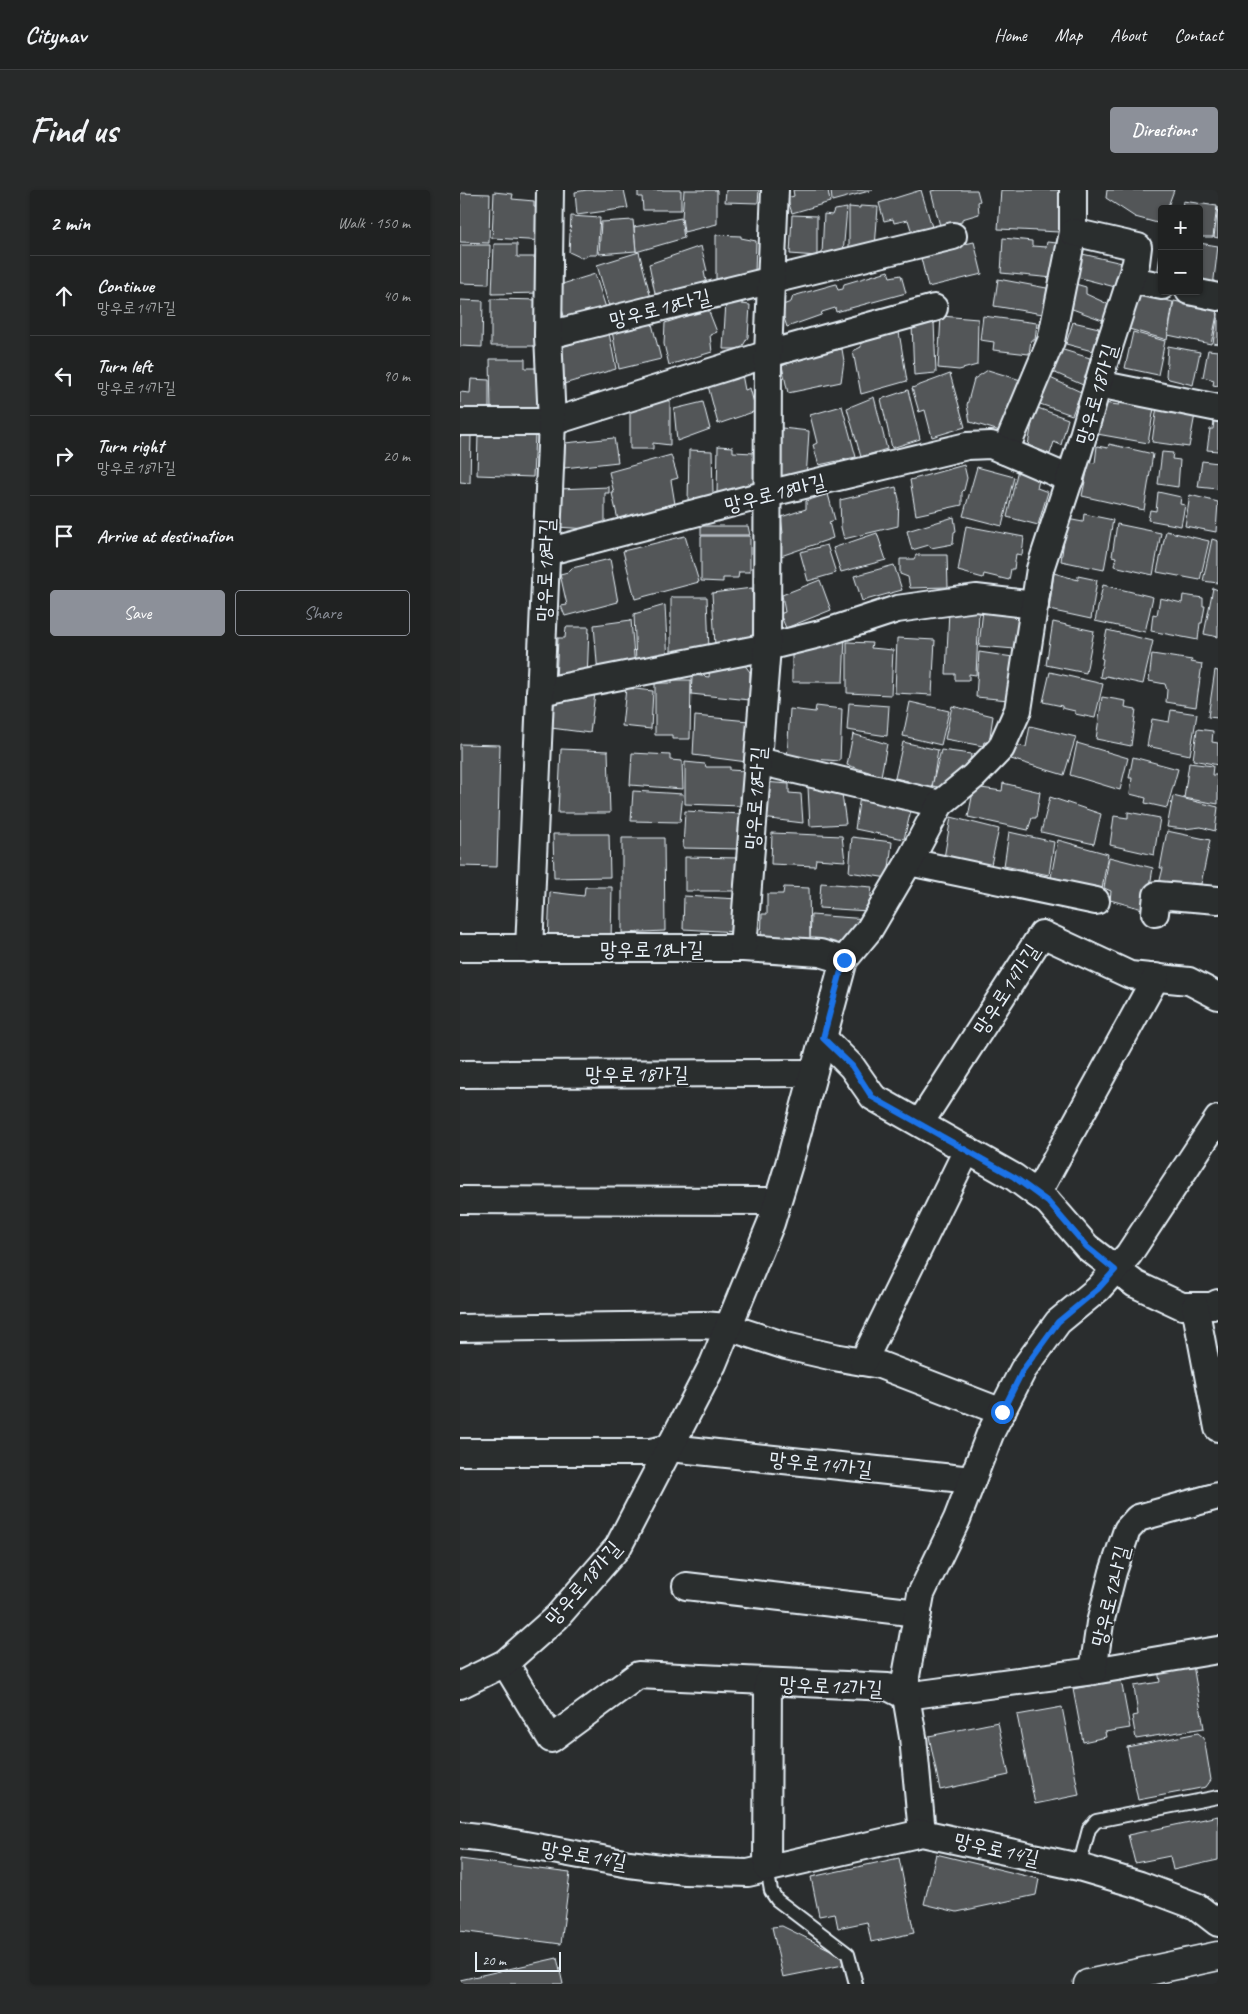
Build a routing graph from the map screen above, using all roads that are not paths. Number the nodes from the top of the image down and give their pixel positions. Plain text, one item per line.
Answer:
1 (550, 190) edge
2 (775, 190) edge
3 (1073, 190) edge
4 (1073, 232) junction
5 (953, 236) dead end
6 (771, 280) junction
7 (1131, 280) junction
8 (1158, 285) edge
9 (1203, 294) edge
10 (1218, 297) edge
11 (934, 308) dead end
12 (548, 335) junction
13 (768, 354) junction
14 (1098, 384) junction
15 (1218, 408) edge
16 (460, 422) edge
17 (552, 422) junction
18 (1005, 451) junction
19 (1070, 479) junction
20 (768, 494) junction
21 (546, 552) junction
22 (1035, 605) junction
23 (767, 647) junction
24 (540, 692) junction
25 (758, 761) junction
26 (940, 804) junction
27 (910, 862) junction
28 (1218, 900) edge
29 (1096, 901) dead end
30 (1156, 913) dead end
31 (460, 948) edge
32 (743, 948) junction
33 (529, 949) junction
34 (844, 960) junction
35 (1156, 977) junction
36 (1218, 996) edge
37 (823, 1038) junction
38 (814, 1073) junction
39 (460, 1074) edge
40 (1218, 1119) edge
41 (920, 1123) junction
42 (967, 1150) junction
43 (1037, 1194) junction
44 (460, 1200) edge
45 (777, 1202) junction
46 (1115, 1270) junction
47 (1206, 1304) edge
48 (728, 1327) junction
49 (460, 1328) edge
50 (864, 1362) junction
51 (1002, 1412) junction
52 (1218, 1428) edge
53 (670, 1448) junction
54 (460, 1452) edge
55 (972, 1480) junction
56 (1218, 1496) edge
57 (686, 1586) dead end
58 (918, 1613) junction
59 (1217, 1652) edge
60 (505, 1663) junction
61 (1093, 1671) junction
62 (768, 1682) junction
63 (460, 1685) edge
64 (906, 1696) junction
65 (1218, 1797) edge
66 (922, 1833) junction
67 (460, 1835) edge
68 (1079, 1867) junction
69 (767, 1868) junction
70 (1218, 1923) edge
71 (1218, 1956) edge
72 (856, 1984) edge
73 (1088, 1984) edge

1 - 12 street, 망우로18라길
2 - 6 street, 망우로18다길
3 - 4 street
4 - 7 street, 망우로18가길
4 - 18 street
5 - 6 street, 망우로18다길
6 - 12 street, 망우로18다길
6 - 13 street, 망우로18다길
7 - 8 street
7 - 14 street, 망우로18가길
9 - 10 street
11 - 13 street
12 - 17 street, 망우로18라길
13 - 17 street
13 - 20 street, 망우로18다길
14 - 15 street
14 - 19 street, 망우로18가길
16 - 17 street
17 - 21 street, 망우로18라길
18 - 19 street, 망우로18마길
18 - 20 street, 망우로18마길
19 - 22 street, 망우로18가길
20 - 21 street, 망우로18마길
20 - 23 street, 망우로18다길
21 - 24 street, 망우로18라길
22 - 23 street
22 - 26 street, 망우로18가길
23 - 24 street
23 - 25 street, 망우로18다길
24 - 33 street, 망우로18라길
25 - 26 street
25 - 32 street, 망우로18다길
26 - 27 street, 망우로18가길
27 - 29 street
27 - 34 street, 망우로18가길
28 - 30 street
31 - 33 street, 망우로18나길
32 - 33 street, 망우로18나길
32 - 34 street, 망우로18나길
34 - 37 street, 망우로18가길
35 - 36 street, 망우로14가길
35 - 41 street, 망우로14가길
35 - 43 street
37 - 38 street, 망우로18가길
37 - 41 street
38 - 39 street, 망우로18가길
38 - 45 street, 망우로18가길
40 - 46 street
41 - 42 street
42 - 43 street
42 - 50 street
43 - 46 street
44 - 45 street
45 - 48 street, 망우로18가길
46 - 47 street
46 - 51 street
47 - 52 street
48 - 49 street
48 - 50 street
48 - 53 street, 망우로18가길
50 - 51 street
51 - 55 street
53 - 54 street
53 - 55 street, 망우로14가길
53 - 60 street, 망우로18가길
55 - 58 street
56 - 61 street, 망우로12나길
57 - 58 street
58 - 64 street
59 - 61 street, 망우로12가길
60 - 62 street, 망우로12가길
60 - 63 street, 망우로18가길
61 - 64 street, 망우로12가길
62 - 64 street, 망우로12가길
62 - 69 street
64 - 66 street
65 - 68 lane
66 - 68 street, 망우로14길
66 - 69 street, 망우로14길
67 - 69 street, 망우로14길
68 - 70 street, 망우로14길
69 - 72 lane
71 - 73 main road

